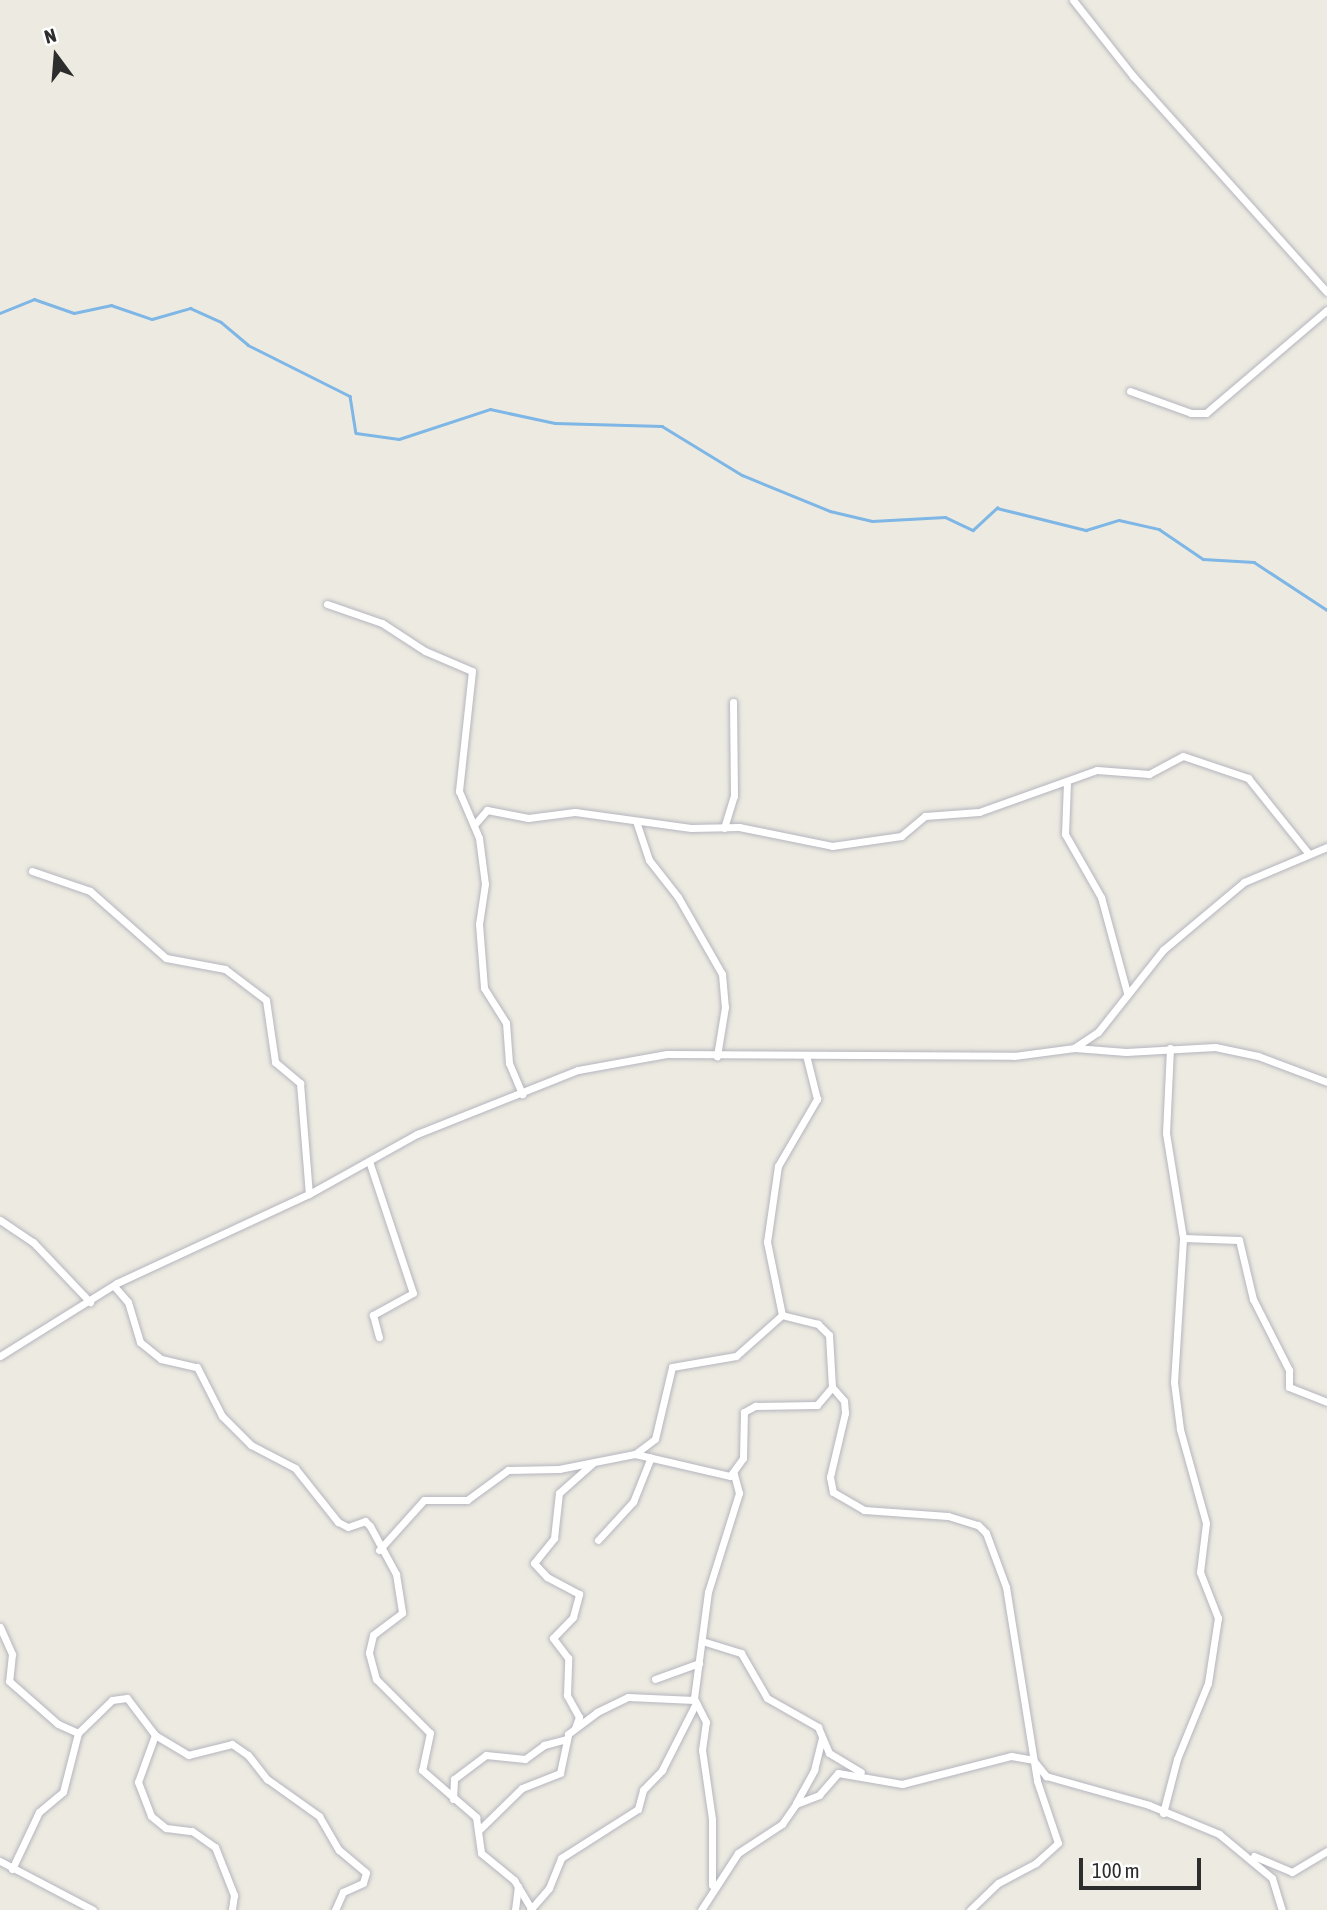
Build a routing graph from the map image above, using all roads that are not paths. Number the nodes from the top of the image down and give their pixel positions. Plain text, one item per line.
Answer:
1 (1073, 0) edge
2 (1327, 292) edge
3 (1327, 310) edge
4 (1130, 391) dead end
5 (327, 604) dead end
6 (733, 702) dead end
7 (1067, 782) junction
8 (636, 821) junction
9 (474, 825) junction
10 (724, 828) junction
11 (1327, 847) edge
12 (1308, 853) junction
13 (32, 871) dead end
14 (1127, 993) junction
15 (1074, 1048) junction
16 (1170, 1048) junction
17 (806, 1055) junction
18 (717, 1056) junction
19 (1327, 1082) edge
20 (522, 1094) junction
21 (369, 1161) junction
22 (309, 1194) junction
23 (0, 1220) edge
24 (1183, 1238) junction
25 (114, 1286) junction
26 (90, 1302) junction
27 (782, 1315) junction
28 (379, 1337) dead end
29 (0, 1356) edge
30 (832, 1387) junction
31 (1327, 1402) edge
32 (635, 1454) junction
33 (651, 1457) junction
34 (593, 1463) junction
35 (734, 1474) junction
36 (598, 1540) dead end
37 (379, 1550) junction
38 (0, 1627) edge
39 (702, 1641) junction
40 (699, 1663) junction
41 (655, 1679) dead end
42 (695, 1702) junction
43 (575, 1728) junction
44 (78, 1733) junction
45 (155, 1735) junction
46 (822, 1738) junction
47 (566, 1740) junction
48 (1033, 1760) junction
49 (864, 1774) junction
50 (453, 1799) junction
51 (796, 1804) junction
52 (1163, 1813) junction
53 (478, 1831) junction
54 (1327, 1851) edge
55 (1248, 1854) junction
56 (0, 1861) edge
57 (12, 1868) junction
58 (518, 1885) junction
59 (712, 1886) junction
60 (531, 1909) edge
61 (93, 1910) edge
62 (232, 1910) edge
63 (335, 1910) edge
64 (515, 1910) edge
65 (701, 1910) edge
66 (970, 1910) edge
67 (1282, 1910) edge

1 - 2 street
3 - 4 street
5 - 9 street
6 - 10 street
7 - 10 street
7 - 12 street
7 - 14 street
8 - 9 street
8 - 10 street
8 - 18 street
9 - 20 street
11 - 12 street
12 - 14 street
13 - 22 street
14 - 15 street
15 - 16 street
15 - 17 street
16 - 19 street
16 - 24 street
17 - 18 street
17 - 27 street
18 - 20 street
20 - 21 street
21 - 22 street
21 - 28 street
22 - 25 street
23 - 26 street
24 - 31 street
24 - 52 street
25 - 26 street
25 - 37 street
26 - 29 street
27 - 30 street
27 - 32 street
30 - 35 street
30 - 48 street
32 - 33 street
32 - 34 street
33 - 35 street
33 - 36 street
34 - 37 street
34 - 43 street
35 - 39 street
37 - 50 street
38 - 44 street
39 - 40 street
39 - 46 street
40 - 41 street
40 - 42 street
42 - 43 street
42 - 59 street
42 - 60 street
43 - 47 street
44 - 45 street
44 - 57 street
45 - 62 street
45 - 63 street
46 - 49 street
46 - 51 street
47 - 50 street
47 - 53 street
48 - 49 street
48 - 52 street
48 - 66 street
49 - 51 street
50 - 53 street
51 - 59 street
52 - 55 street
53 - 58 street
54 - 55 street
55 - 67 street
56 - 57 street
57 - 61 street
58 - 60 street
58 - 64 street
59 - 65 street

